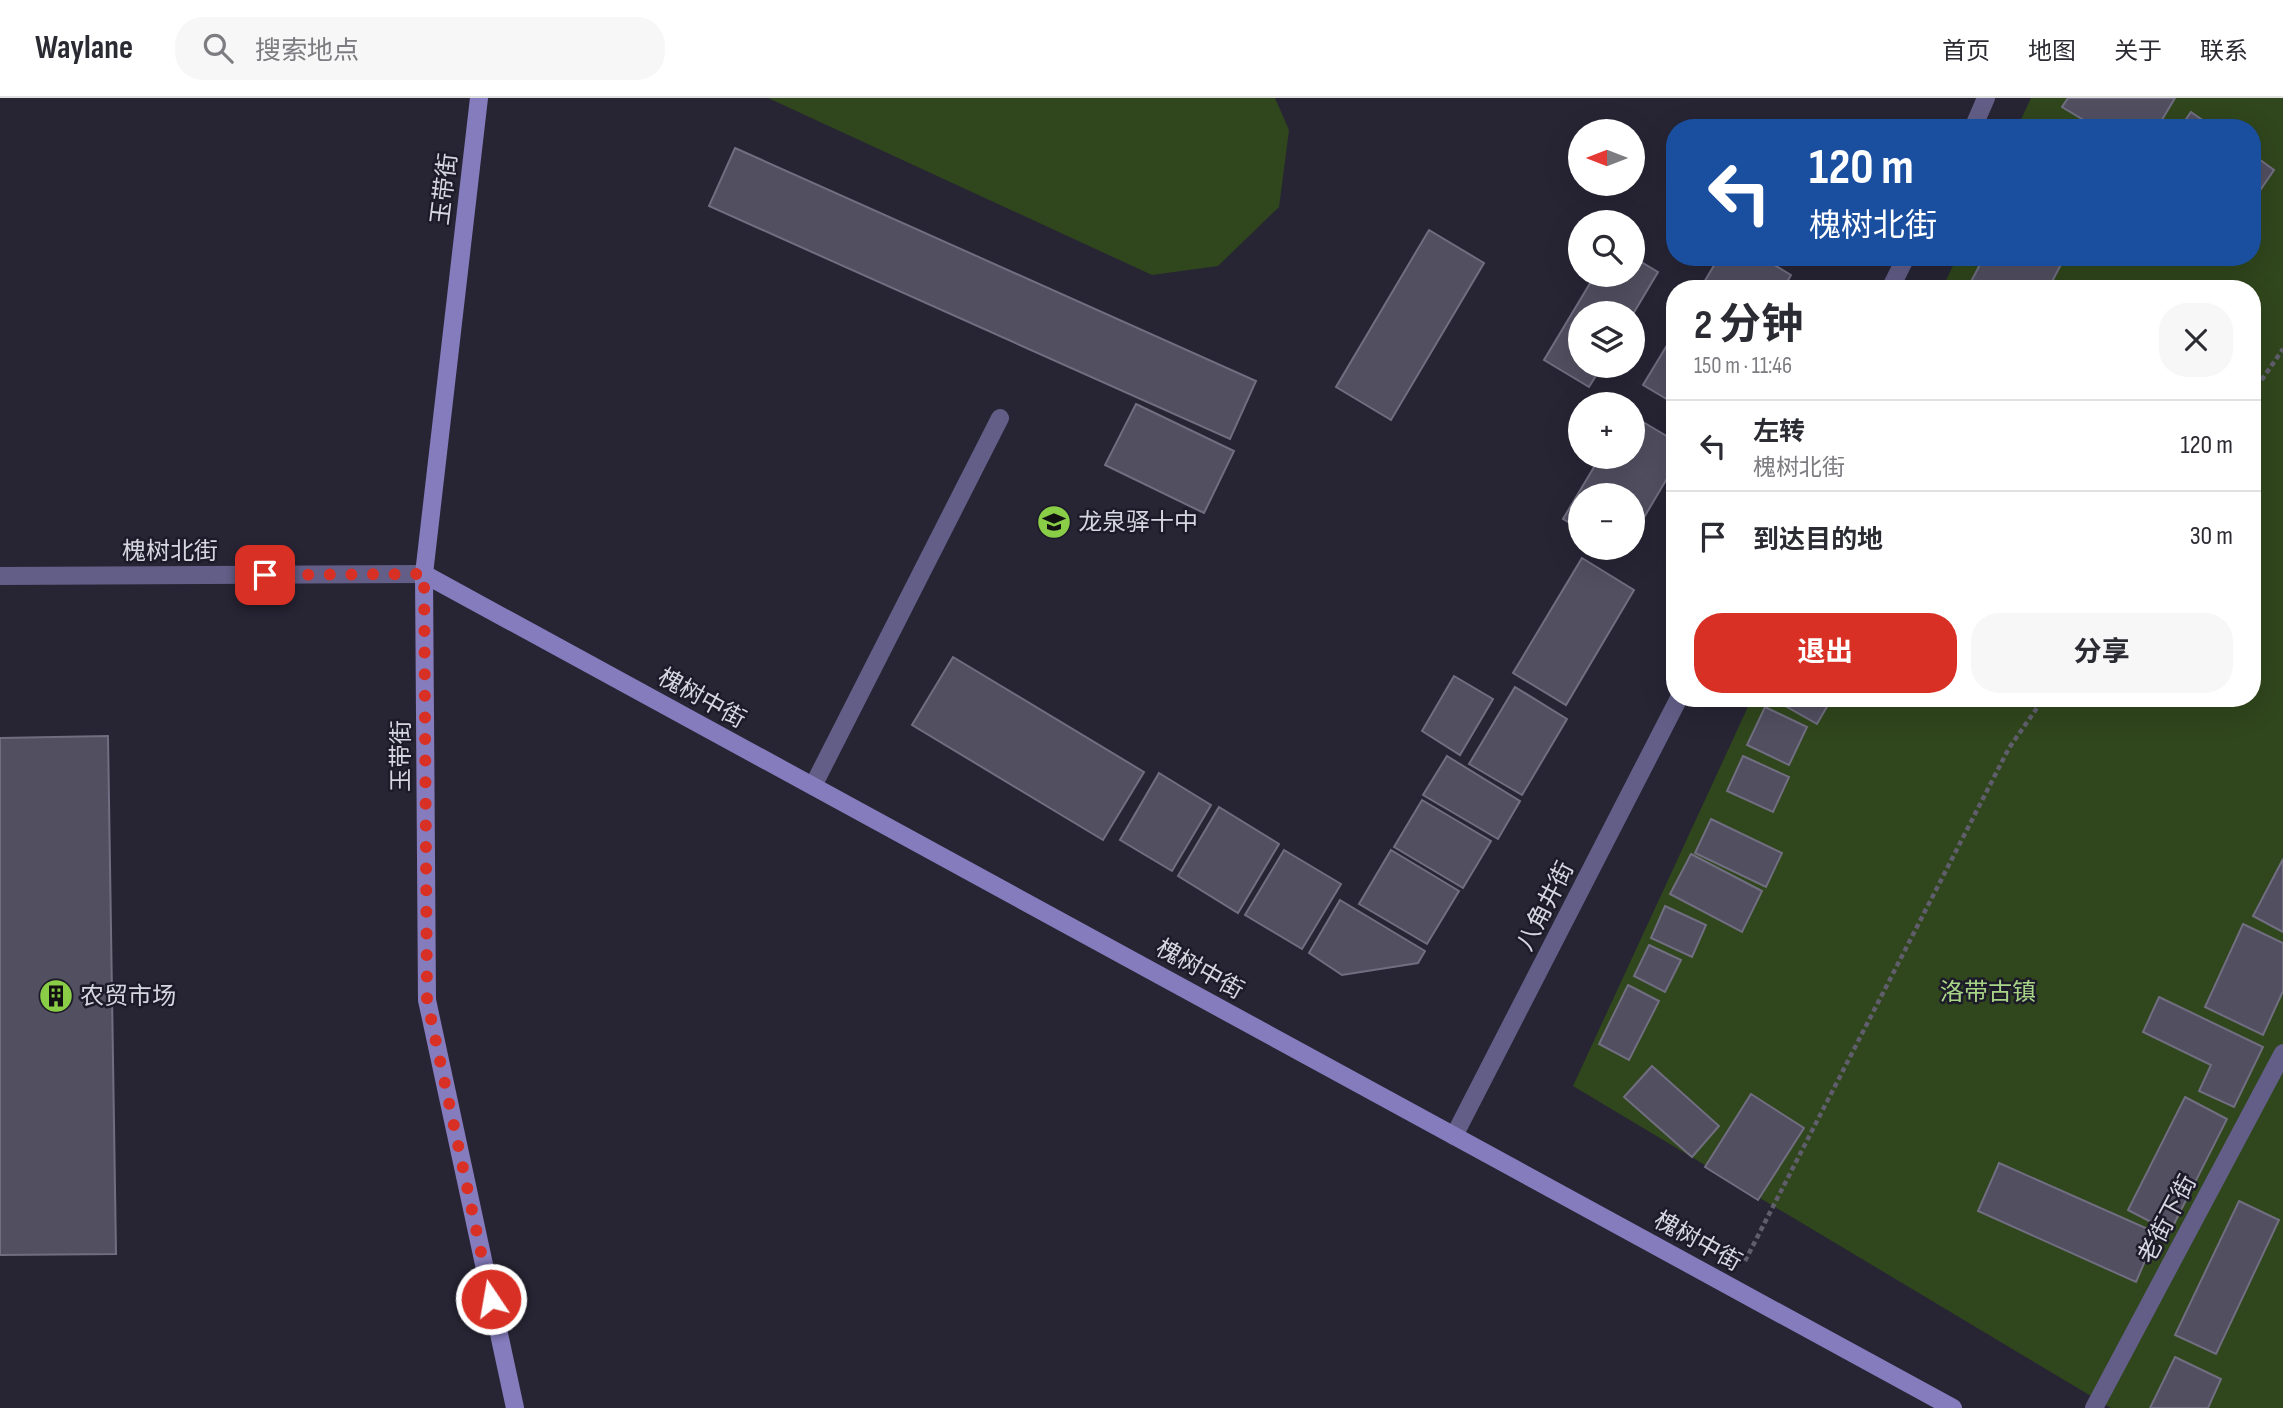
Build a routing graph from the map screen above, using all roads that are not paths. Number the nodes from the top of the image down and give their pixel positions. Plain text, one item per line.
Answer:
1 (479, 98) edge
2 (1986, 98) edge
3 (1977, 119) edge
4 (1000, 418) dead end
5 (424, 574) junction
6 (0, 576) edge
7 (1674, 707) edge
8 (813, 786) junction
9 (2283, 1053) edge
10 (1454, 1136) junction
11 (515, 1408) edge
12 (1953, 1408) edge
13 (2094, 1408) edge

1 - 5 street, 玉带街
2 - 3 street
4 - 8 street
5 - 6 street, 槐树北街
5 - 8 street, 槐树中街
5 - 11 street, 玉带街
7 - 10 street, 八角井街
8 - 10 street, 槐树中街
9 - 13 street, 老街下街
10 - 12 street, 槐树中街

